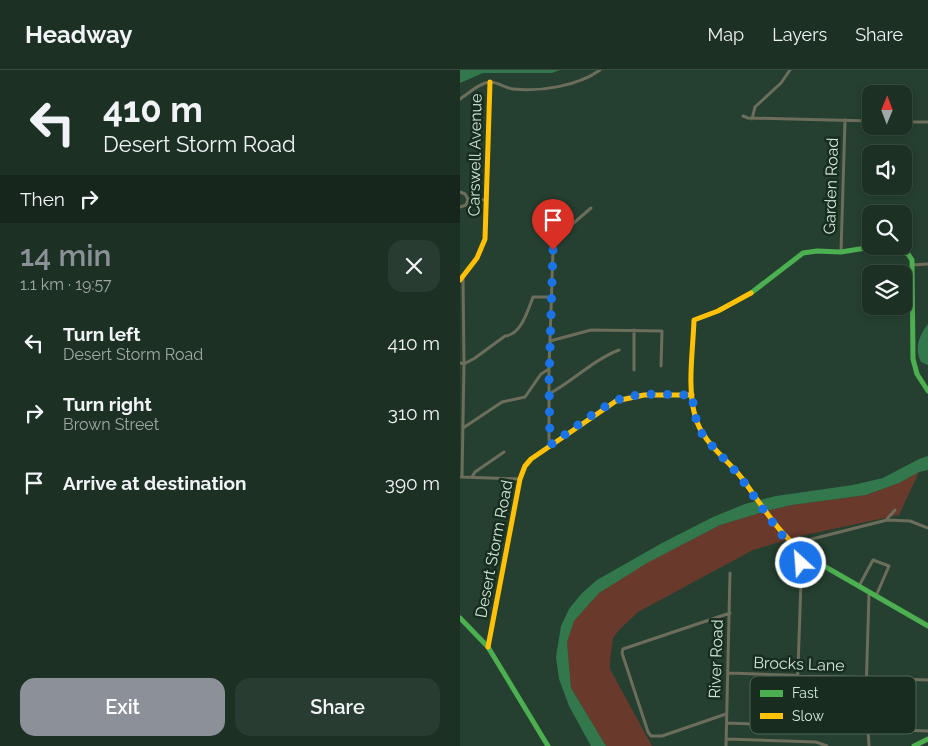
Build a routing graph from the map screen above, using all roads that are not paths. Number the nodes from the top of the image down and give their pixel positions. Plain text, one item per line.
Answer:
1 (600, 70) edge
2 (790, 70) edge
3 (490, 82) junction
4 (460, 99) edge
5 (743, 116) dead end
6 (752, 118) junction
7 (846, 120) junction
8 (862, 121) edge
9 (912, 122) edge
10 (928, 122) edge
11 (460, 192) edge
12 (468, 199) junction
13 (487, 200) junction
14 (460, 207) edge
15 (591, 208) dead end
16 (841, 252) junction
17 (928, 264) edge
18 (911, 265) joint
19 (461, 279) edge
20 (551, 297) junction
21 (912, 312) edge
22 (634, 330) junction
23 (550, 341) junction
24 (619, 350) dead end
25 (462, 363) edge
26 (661, 366) dead end
27 (549, 369) junction
28 (634, 370) dead end
29 (928, 391) edge
30 (549, 394) junction
31 (692, 395) junction
32 (461, 406) edge
33 (462, 428) junction
34 (552, 444) junction
35 (504, 452) dead end
36 (461, 477) edge
37 (472, 477) junction
38 (520, 478) junction
39 (894, 510) dead end
40 (887, 520) junction
41 (928, 528) edge
42 (802, 552) junction
43 (730, 573) dead end
44 (859, 587) junction
45 (869, 592) junction
46 (876, 596) junction
47 (730, 613) junction
48 (460, 618) edge
49 (927, 625) edge
50 (488, 647) junction
51 (729, 673) junction
52 (798, 676) joint
53 (867, 676) edge
54 (726, 714) junction
55 (727, 723) junction
56 (750, 724) edge
57 (726, 739) junction
58 (928, 739) edge
59 (548, 746) edge
60 (726, 746) edge
61 (828, 746) edge
62 (914, 746) edge

1 - 3 street
2 - 6 street
3 - 4 street
3 - 13 street, Carswell Avenue
5 - 6 street
6 - 7 street
7 - 8 street
7 - 16 street, Garden Road
9 - 10 street
11 - 12 street
12 - 13 street
12 - 14 street
13 - 19 street, Carswell Avenue
15 - 20 street
16 - 18 street
16 - 31 street
17 - 18 street
19 - 25 street
20 - 23 street
20 - 25 street
21 - 29 street
22 - 23 street
22 - 26 street
22 - 28 street
23 - 27 street
24 - 30 street
25 - 32 street
27 - 30 street
27 - 33 street
30 - 34 street
31 - 34 street, Desert Storm Road
31 - 42 street
32 - 33 street
33 - 36 street
34 - 38 street, Desert Storm Road
35 - 37 street
36 - 37 street
37 - 38 street
38 - 50 street, Desert Storm Road
39 - 40 street
40 - 41 street
40 - 42 street
42 - 44 street
42 - 52 street
43 - 47 street, River Road
44 - 45 street
44 - 46 street
45 - 46 street
45 - 53 street
46 - 49 street
47 - 51 street, River Road
47 - 54 street
48 - 50 street
50 - 59 street
51 - 52 street, Brocks Lane
51 - 54 street, River Road
54 - 55 street, River Road
55 - 56 street
55 - 57 street, River Road
57 - 60 street, River Road
57 - 61 street
58 - 62 street

